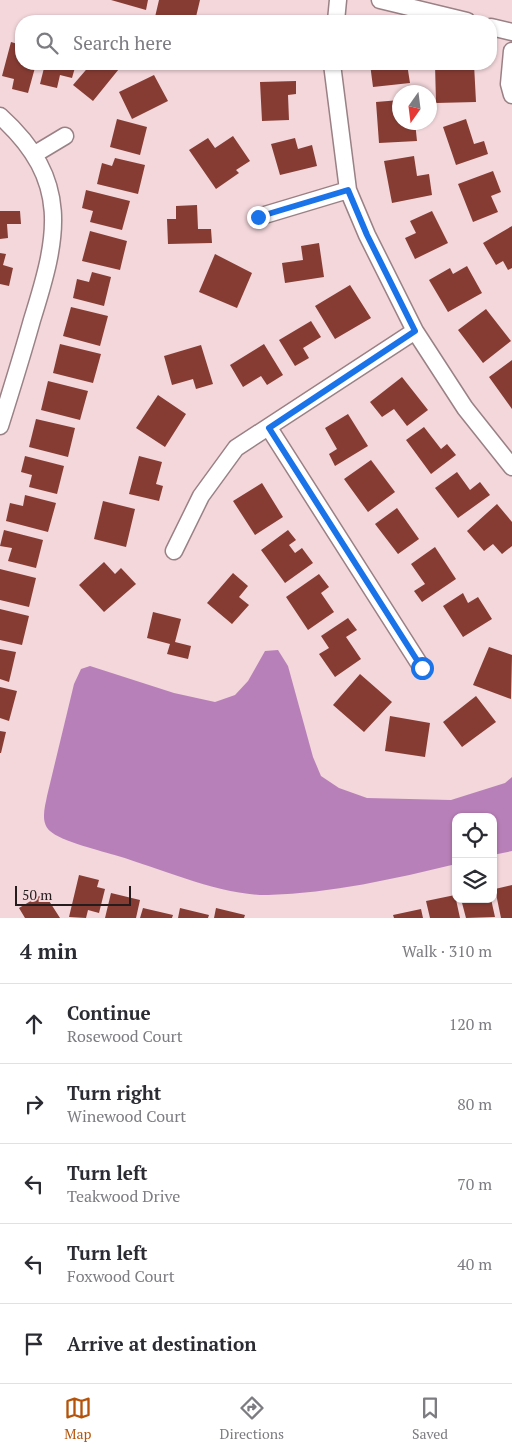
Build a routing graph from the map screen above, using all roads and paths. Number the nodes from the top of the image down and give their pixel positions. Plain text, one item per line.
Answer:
1 (338, 0) edge
2 (380, 0) edge
3 (337, 15) edge
4 (442, 15) edge
5 (497, 28) edge
6 (512, 32) edge
7 (512, 51) edge
8 (333, 70) edge
9 (512, 95) edge
10 (0, 116) edge
11 (65, 136) dead end
12 (35, 154) junction
13 (348, 190) junction
14 (258, 217) dead end
15 (415, 331) junction
16 (0, 426) edge
17 (269, 428) junction
18 (512, 467) edge
19 (174, 551) dead end
20 (422, 668) dead end

1 - 3 street
2 - 4 street
5 - 6 street
7 - 9 street
8 - 13 street
10 - 12 street
11 - 12 street
12 - 16 street
13 - 14 street
13 - 15 street
15 - 17 street
15 - 18 street
17 - 19 street
17 - 20 street

